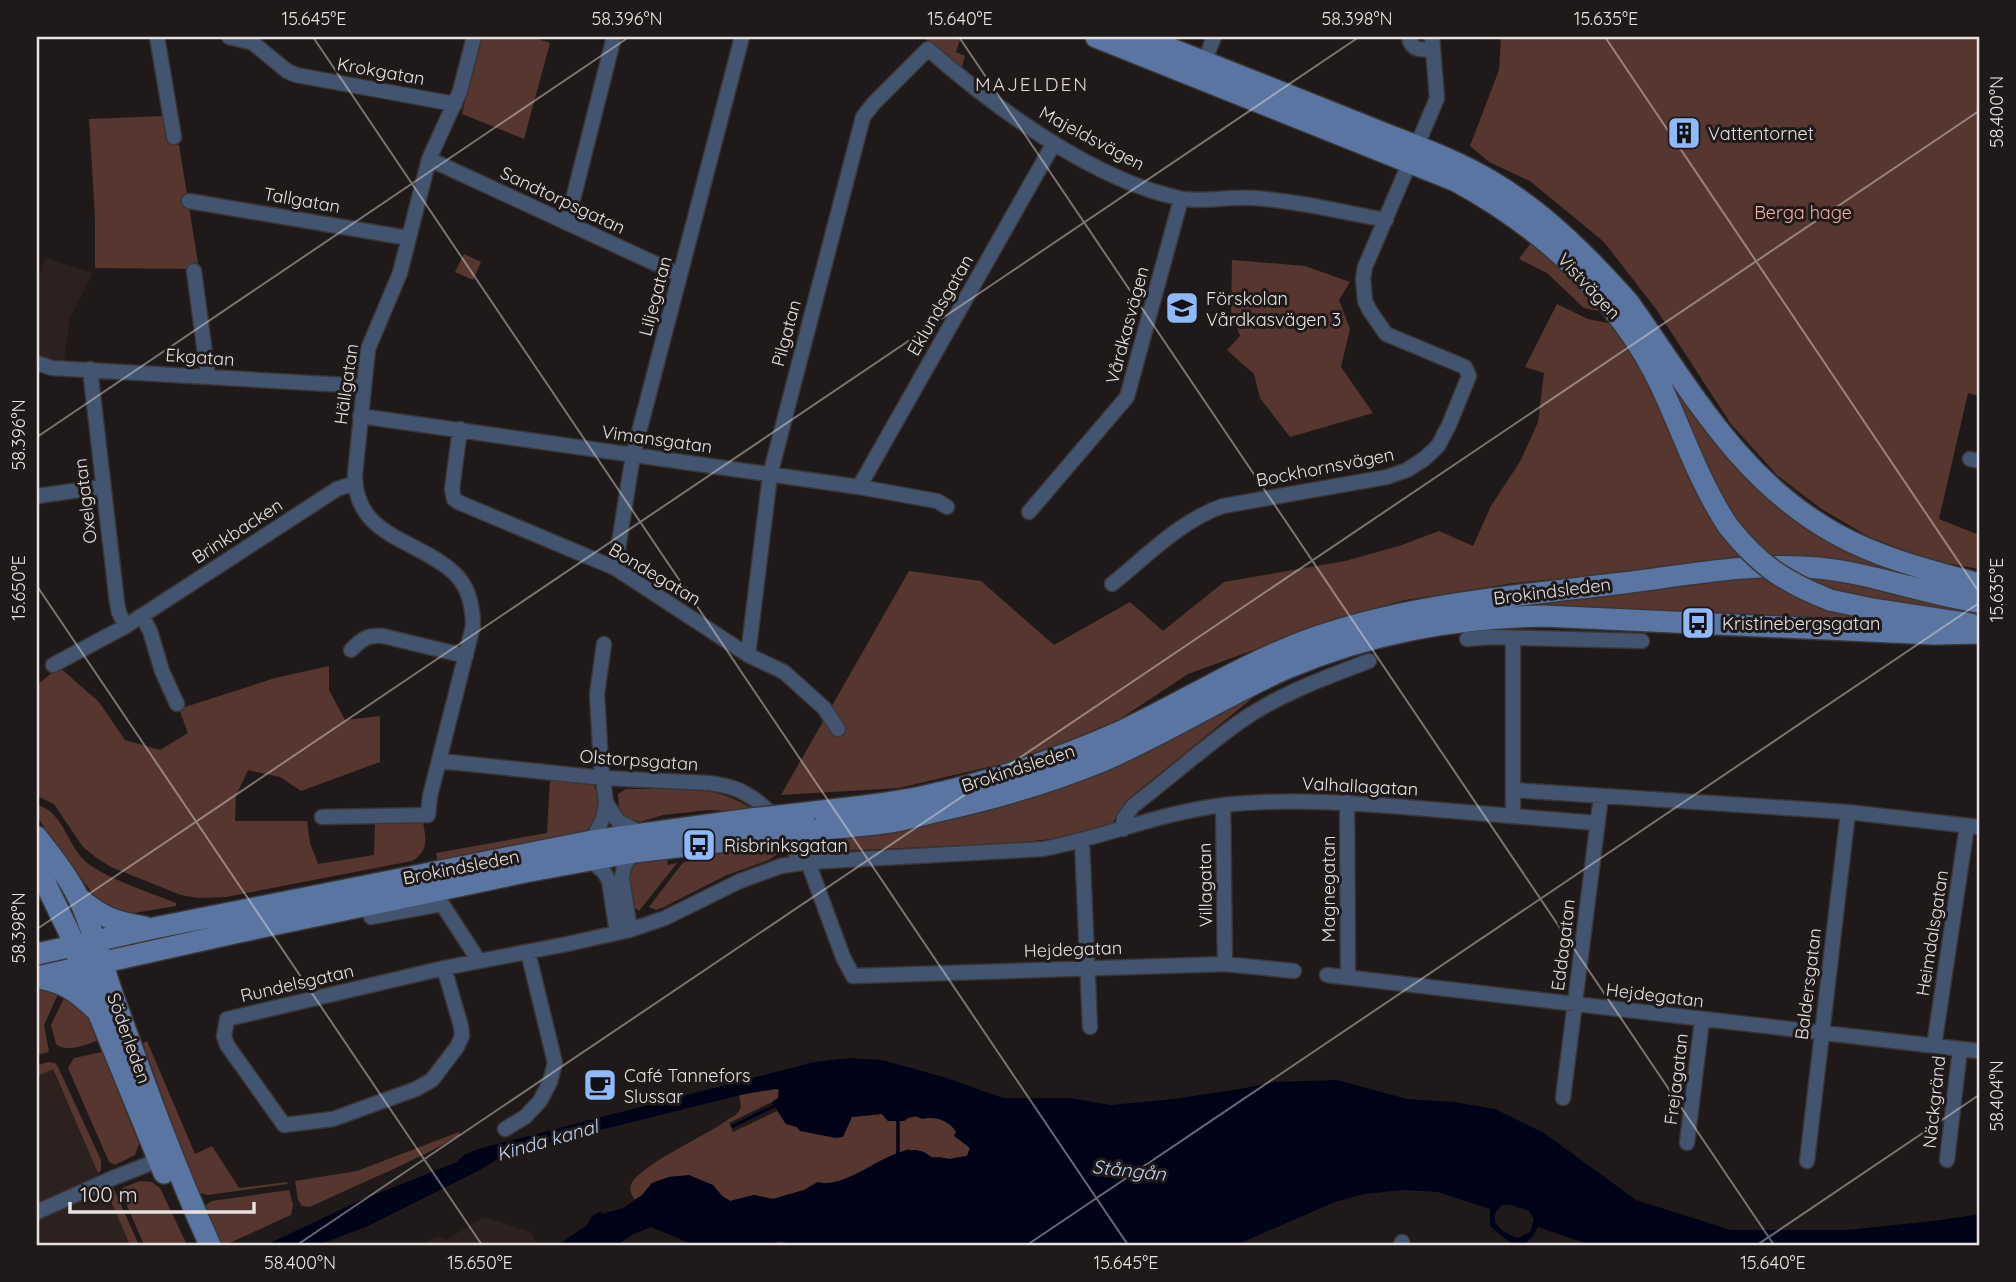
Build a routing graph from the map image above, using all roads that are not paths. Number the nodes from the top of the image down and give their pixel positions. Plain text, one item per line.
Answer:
1 (157, 37) edge
2 (229, 37) edge
3 (474, 37) edge
4 (614, 37) edge
5 (742, 37) edge
6 (1096, 37) edge
7 (1140, 37) edge
8 (1214, 37) edge
9 (1409, 37) edge
10 (1433, 43) edge
11 (928, 49) joint
12 (1201, 69) junction
13 (455, 104) junction
14 (174, 137) dead end
15 (1054, 143) junction
16 (1413, 154) junction
17 (429, 159) junction
18 (1181, 199) junction
19 (189, 201) dead end
20 (1386, 220) junction
21 (567, 223) junction
22 (408, 238) junction
23 (194, 271) dead end
24 (680, 275) junction
25 (37, 363) edge
26 (90, 369) junction
27 (208, 376) junction
28 (362, 386) junction
29 (359, 416) junction
30 (460, 429) junction
31 (633, 455) junction
32 (770, 475) junction
33 (355, 483) junction
34 (102, 487) junction
35 (859, 487) junction
36 (37, 496) edge
37 (947, 506) dead end
38 (1030, 512) dead end
39 (615, 568) junction
40 (1112, 584) dead end
41 (1979, 584) edge
42 (1979, 602) edge
43 (142, 616) junction
44 (126, 626) junction
45 (1979, 626) edge
46 (1979, 633) edge
47 (1513, 638) junction
48 (1467, 639) dead end
49 (1642, 641) dead end
50 (604, 644) dead end
51 (351, 650) dead end
52 (748, 655) junction
53 (466, 656) junction
54 (1368, 661) dead end
55 (52, 665) dead end
56 (177, 704) dead end
57 (838, 729) dead end
58 (440, 761) junction
59 (603, 778) junction
60 (1514, 790) junction
61 (1601, 796) junction
62 (1347, 802) junction
63 (606, 803) junction
64 (1223, 805) junction
65 (1847, 812) junction
66 (1513, 816) junction
67 (321, 817) dead end
68 (812, 822) junction
69 (1597, 823) junction
70 (1973, 826) edge
71 (1123, 829) junction
72 (37, 837) edge
73 (1082, 841) junction
74 (638, 843) junction
75 (591, 851) junction
76 (803, 862) junction
77 (37, 866) edge
78 (78, 898) junction
79 (371, 917) dead end
80 (154, 928) junction
81 (623, 932) junction
82 (85, 943) junction
83 (150, 952) junction
84 (528, 952) junction
85 (37, 954) edge
86 (479, 961) junction
87 (91, 964) junction
88 (1225, 964) junction
89 (444, 968) junction
90 (1087, 968) junction
91 (1294, 971) dead end
92 (853, 975) joint
93 (1327, 975) dead end
94 (1348, 976) junction
95 (37, 977) edge
96 (1574, 1004) junction
97 (108, 1011) junction
98 (1702, 1020) junction
99 (1090, 1027) dead end
100 (1822, 1034) junction
101 (1934, 1046) junction
102 (1960, 1049) junction
103 (1979, 1051) edge
104 (1563, 1098) dead end
105 (505, 1129) dead end
106 (1687, 1143) dead end
107 (165, 1158) junction
108 (1947, 1160) dead end
109 (1807, 1161) dead end
110 (37, 1212) edge
111 (201, 1241) edge

1 - 14 street
2 - 13 street, Krokgatan
3 - 13 street, Hällgatan
4 - 21 street
5 - 24 street, Liljegatan
6 - 12 main road, Vistvägen
7 - 12 main road, Vistvägen
8 - 12 street
9 - 10 street
10 - 16 street, Bockhornsvägen
11 - 15 street, Majeldsvägen
11 - 32 street, Pilgatan
12 - 16 main road, Vistvägen
13 - 17 street, Hällgatan
15 - 18 street, Majeldsvägen
15 - 35 street, Eklundsgatan
16 - 20 street, Bockhornsvägen
16 - 41 main road, Vistvägen
16 - 45 main road, Vistvägen, bridge
17 - 21 street, Sandtorpsgatan
17 - 22 street, Hällgatan
18 - 20 street, Majeldsvägen
18 - 38 street, Vårdkasvägen
19 - 22 street, Tallgatan
20 - 40 street, Bockhornsvägen
21 - 24 street, Sandtorpsgatan
22 - 28 street, Hällgatan
23 - 27 street
24 - 31 street, Liljegatan
25 - 26 street, Ekgatan
26 - 27 street, Ekgatan
26 - 34 street, Oxelgatan
27 - 28 street, Ekgatan
28 - 29 street, Hällgatan
29 - 30 street, Vimansgatan
29 - 33 street, Hällgatan
30 - 31 street, Vimansgatan
30 - 39 street, Bondegatan
31 - 32 street, Vimansgatan
31 - 39 street, Liljegatan
32 - 35 street, Vimansgatan
32 - 52 street, Pilgatan
33 - 43 street, Brinkbacken
33 - 53 street, Hällgatan
34 - 36 street
34 - 44 street, Oxelgatan
35 - 37 street, Vimansgatan
39 - 52 street, Bondegatan
42 - 68 main road, Brokindsleden
43 - 44 street, Brinkbacken
43 - 56 street
44 - 55 street, Brinkbacken
46 - 68 main road, Brokindsleden
47 - 48 street
47 - 49 street
47 - 60 street
50 - 59 street
51 - 53 street
52 - 57 street, Bondegatan
53 - 58 street, Hällgatan
54 - 71 street
58 - 59 street, Olstorpsgatan
58 - 67 street, Hällgatan
59 - 63 street
59 - 76 street, Olstorpsgatan
60 - 61 street
60 - 66 street
61 - 65 street
61 - 69 street, Eddagatan
62 - 64 street, Valhallagatan
62 - 66 street, Valhallagatan
62 - 94 street, Magnegatan
63 - 74 street
63 - 75 street
64 - 71 street, Valhallagatan
64 - 88 street, Villagatan
65 - 70 street
65 - 100 street, Baldersgatan
66 - 69 street, Valhallagatan
68 - 74 main road, Brokindsleden, bridge
69 - 96 street, Eddagatan
70 - 101 street, Heimdalsgatan
71 - 73 street
72 - 78 main road, Söderleden
73 - 76 street
73 - 90 street
74 - 75 main road, Brokindsleden
74 - 81 street
75 - 80 main road, Brokindsleden
75 - 81 street
75 - 83 main road, Brokindsleden
76 - 81 street
76 - 92 street, Olstorpsgatan
77 - 82 main road, Söderleden
78 - 80 main road
78 - 82 main road, Söderleden
79 - 86 street
80 - 82 main road, Brokindsleden
81 - 84 street
82 - 85 main road, Brokindsleden
82 - 87 main road, Söderleden
83 - 87 main road, Brokindsleden
83 - 97 main road
84 - 86 street
84 - 105 street
86 - 89 street, Rundelsgatan
87 - 95 main road, Brokindsleden
87 - 97 main road, Söderleden
88 - 90 street, Hejdegatan
88 - 91 street, Hejdegatan
89 - 89 street, Rundelsgatan
90 - 92 street, Hejdegatan
90 - 99 street
93 - 94 street, Hejdegatan
94 - 96 street, Hejdegatan
95 - 97 main road
96 - 98 street, Hejdegatan
96 - 104 street, Eddagatan
97 - 107 main road, Söderleden
98 - 100 street, Hejdegatan
98 - 106 street, Frejagatan
100 - 101 street, Hejdegatan
100 - 109 street, Baldersgatan
101 - 102 street, Hejdegatan
102 - 103 street, Hejdegatan
102 - 108 street, Näckgränd
107 - 110 street
107 - 111 main road, Söderleden

